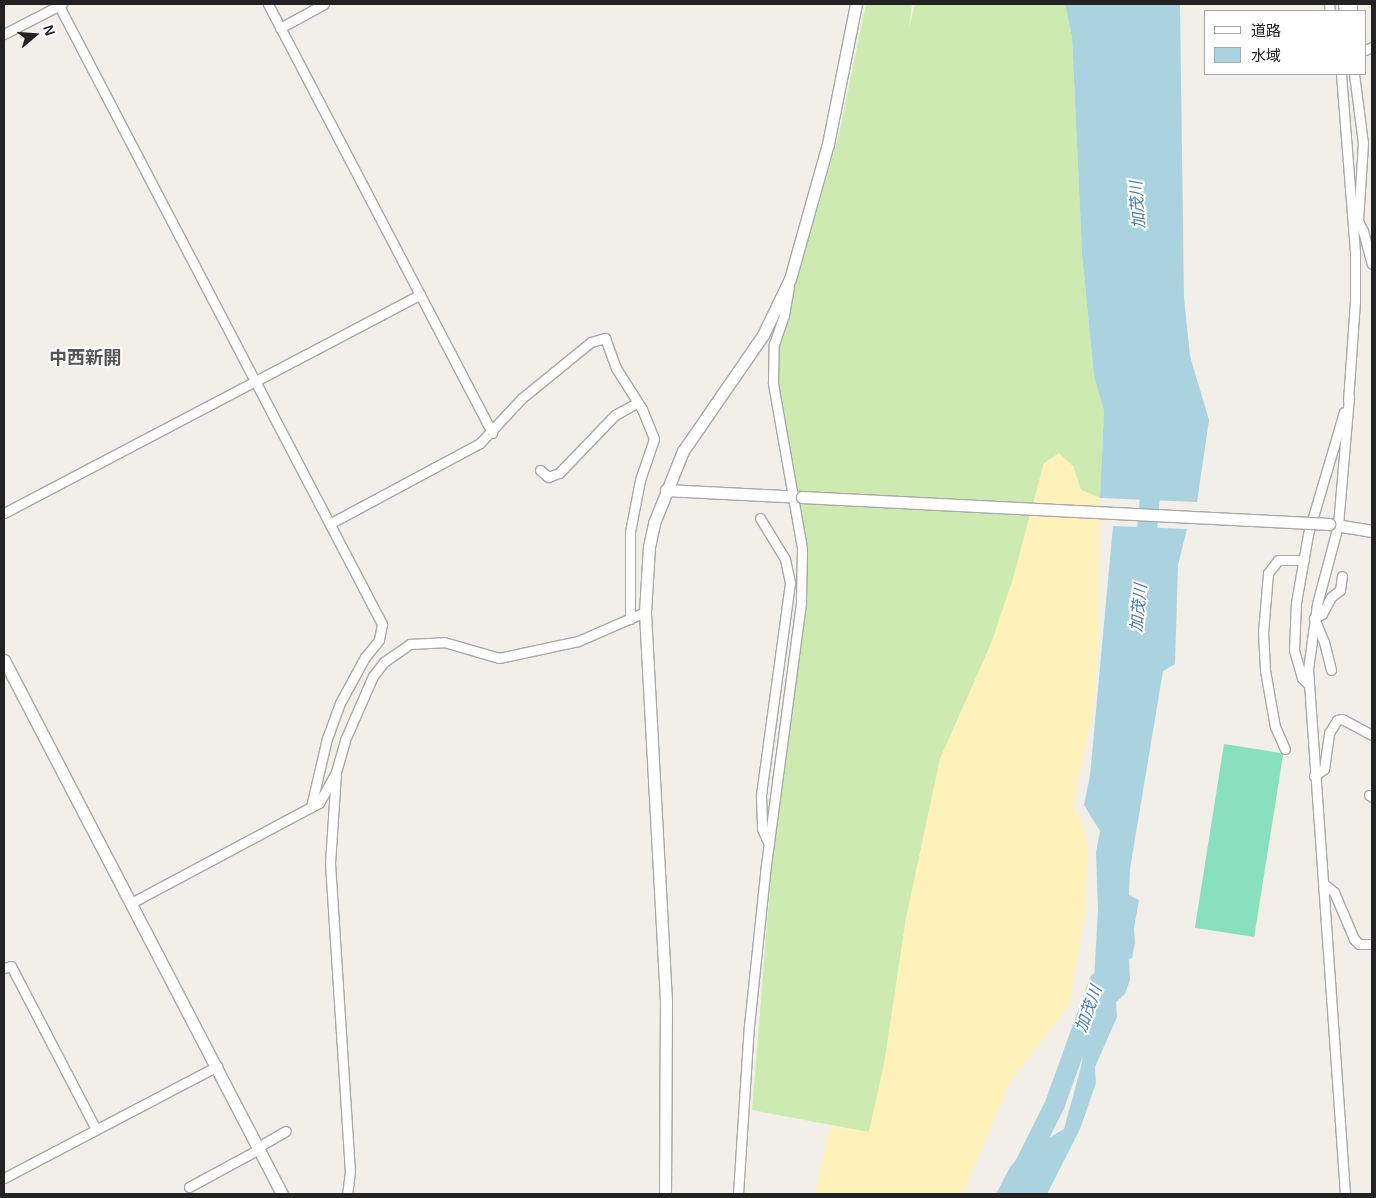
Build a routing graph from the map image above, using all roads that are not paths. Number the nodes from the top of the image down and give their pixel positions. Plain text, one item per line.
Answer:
1 (60, 4) edge
2 (268, 4) edge
3 (324, 4) edge
4 (856, 4) edge
5 (280, 28) junction
6 (4, 34) edge
7 (1341, 75) edge
8 (1354, 75) edge
9 (1362, 75) edge
10 (1357, 89) junction
11 (1356, 221) junction
12 (1372, 264) edge
13 (790, 280) junction
14 (420, 295) junction
15 (256, 381) junction
16 (1349, 396) junction
17 (637, 403) junction
18 (492, 434) junction
19 (540, 470) dead end
20 (666, 490) junction
21 (791, 496) junction
22 (4, 513) edge
23 (760, 518) dead end
24 (331, 523) junction
25 (1333, 524) junction
26 (1372, 531) edge
27 (1304, 560) junction
28 (1342, 576) dead end
29 (645, 612) junction
30 (1314, 618) junction
31 (630, 619) junction
32 (4, 660) edge
33 (1330, 670) dead end
34 (1309, 685) junction
35 (1372, 736) edge
36 (1285, 749) dead end
37 (336, 772) junction
38 (1314, 776) junction
39 (311, 807) junction
40 (769, 844) junction
41 (1324, 884) junction
42 (131, 903) junction
43 (1372, 944) edge
44 (4, 968) edge
45 (217, 1066) junction
46 (96, 1129) junction
47 (286, 1132) dead end
48 (258, 1148) junction
49 (4, 1178) edge
50 (189, 1187) dead end
51 (282, 1194) edge
52 (347, 1194) edge
53 (666, 1194) edge
54 (738, 1194) edge
55 (1345, 1194) edge

1 - 6 street
1 - 15 street
2 - 5 street
3 - 5 street
4 - 13 street
5 - 14 street
7 - 11 street
8 - 10 street
9 - 10 street
10 - 11 street
11 - 12 street
11 - 16 street
13 - 20 street
13 - 21 street
14 - 15 street
14 - 18 street
15 - 22 street
15 - 24 street
16 - 25 street
16 - 27 street
17 - 18 street
17 - 19 street
17 - 31 street
18 - 24 street
20 - 21 street
20 - 29 street
21 - 25 street, bridge
21 - 40 street
23 - 40 street
24 - 39 street
25 - 26 street
25 - 30 street
27 - 34 street
27 - 36 street
28 - 30 street
29 - 31 street
29 - 53 street
30 - 33 street
30 - 34 street
31 - 37 street
32 - 42 street
34 - 38 street
35 - 38 street
37 - 39 street
37 - 52 street
38 - 41 street
39 - 42 street
40 - 54 street
41 - 43 street
41 - 55 street
42 - 45 street
44 - 46 street
45 - 46 street
45 - 48 street
46 - 49 street
47 - 48 street
48 - 50 street
48 - 51 street

